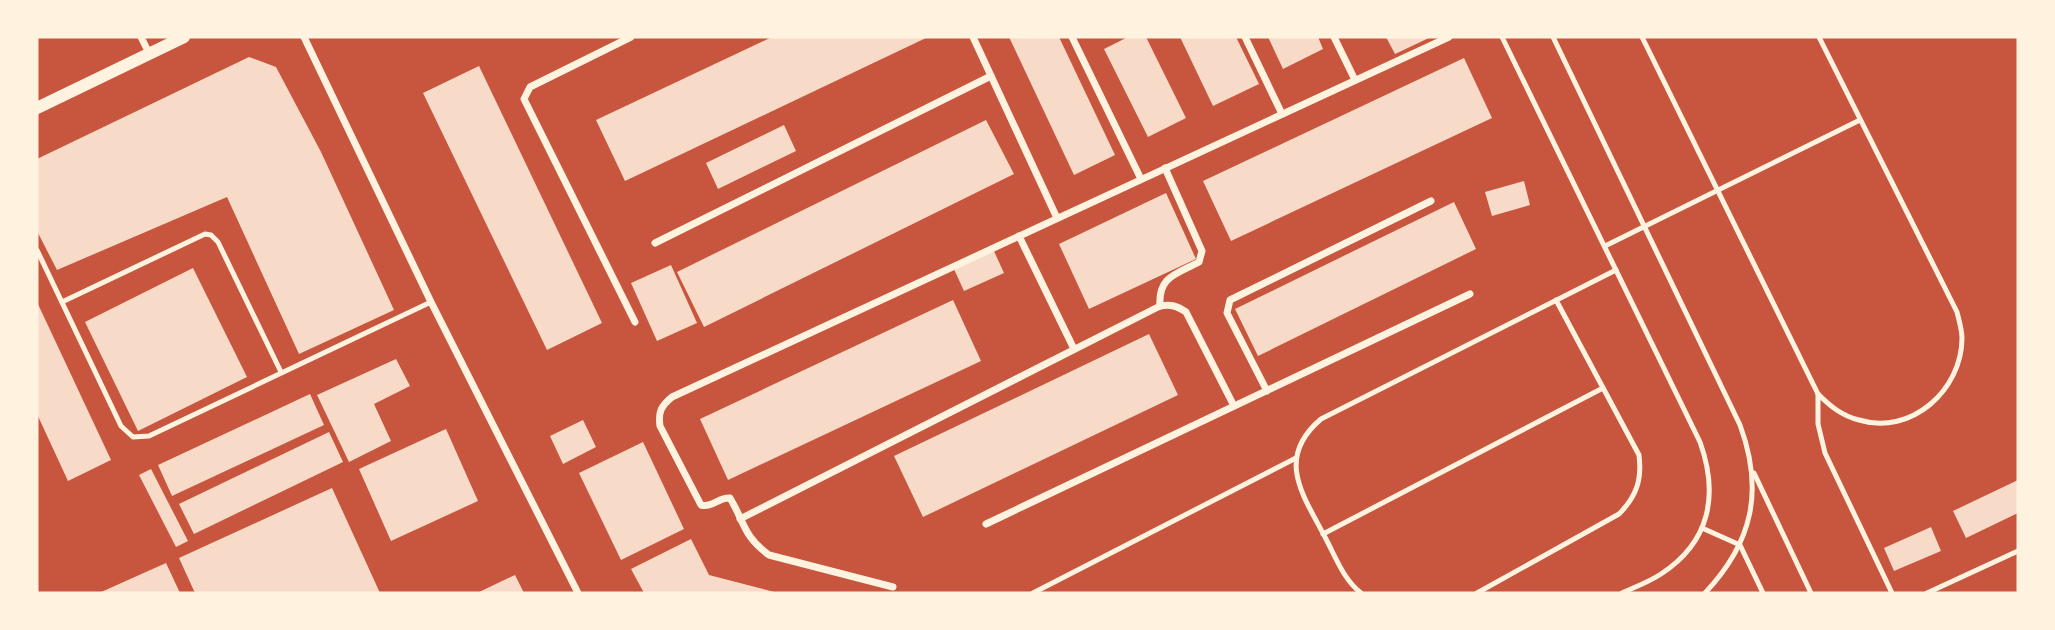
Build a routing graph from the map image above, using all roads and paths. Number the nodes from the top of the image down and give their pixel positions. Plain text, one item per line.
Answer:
1 (141, 37) edge
2 (184, 37) edge
3 (304, 37) edge
4 (631, 37) edge
5 (973, 37) edge
6 (1072, 37) edge
7 (1245, 37) edge
8 (1334, 37) edge
9 (1449, 37) edge
10 (1502, 37) edge
11 (1553, 37) edge
12 (1642, 37) edge
13 (1819, 37) edge
14 (149, 53) junction
15 (991, 76) junction
16 (1355, 80) junction
17 (37, 108) edge
18 (1283, 114) junction
19 (1860, 120) junction
20 (1165, 168) junction
21 (1141, 179) junction
22 (1718, 190) junction
23 (1431, 201) dead end
24 (1058, 218) junction
25 (1644, 227) junction
26 (1019, 236) junction
27 (655, 243) dead end
28 (1605, 246) junction
29 (37, 250) edge
30 (1616, 270) junction
31 (1471, 294) dead end
32 (1556, 300) junction
33 (62, 302) junction
34 (431, 302) junction
35 (1160, 306) junction
36 (635, 322) dead end
37 (1074, 349) junction
38 (281, 372) junction
39 (1603, 388) junction
40 (1267, 391) junction
41 (1818, 394) junction
42 (1234, 406) junction
43 (1296, 458) junction
44 (1752, 470) junction
45 (740, 519) junction
46 (986, 524) dead end
47 (1702, 528) junction
48 (1324, 534) junction
49 (1740, 545) junction
50 (2018, 551) edge
51 (893, 587) dead end
52 (578, 593) edge
53 (1033, 593) edge
54 (1361, 593) edge
55 (1477, 593) edge
56 (1622, 593) edge
57 (1705, 593) edge
58 (1763, 593) edge
59 (1811, 593) edge
60 (1892, 593) edge
61 (1927, 593) edge

1 - 14 street
2 - 14 street
3 - 34 street
4 - 36 street
5 - 15 street
6 - 21 street
7 - 18 street
8 - 16 street
9 - 16 street
10 - 28 lane
11 - 25 lane
12 - 22 lane
13 - 19 lane
14 - 17 street
15 - 24 street
15 - 27 street
16 - 18 street
18 - 20 street
19 - 22 lane
19 - 41 lane
20 - 21 street
20 - 35 street
21 - 24 street
22 - 25 lane
22 - 41 lane
23 - 40 street
24 - 26 street
25 - 28 lane
25 - 44 lane
26 - 37 street
26 - 45 street
28 - 30 lane
29 - 33 lane
30 - 32 lane
30 - 47 lane
31 - 40 street
32 - 39 lane
32 - 43 lane
33 - 38 lane
33 - 38 lane
34 - 38 lane
34 - 52 street
35 - 37 street
35 - 42 street
37 - 45 street
39 - 48 lane
39 - 55 lane
40 - 42 street
41 - 60 lane
42 - 46 street
43 - 48 lane
43 - 53 lane
44 - 49 lane
44 - 59 lane
45 - 51 street
47 - 49 lane
47 - 56 lane
48 - 54 lane
49 - 57 lane
49 - 58 lane
50 - 61 lane

